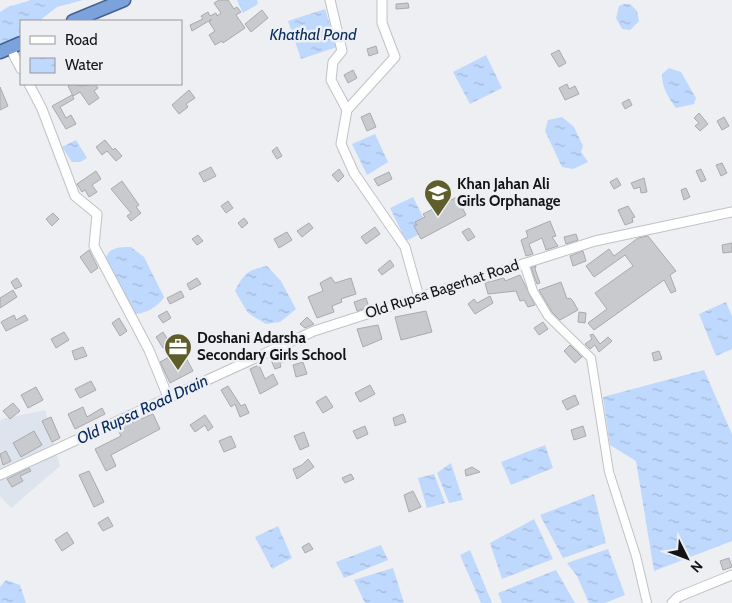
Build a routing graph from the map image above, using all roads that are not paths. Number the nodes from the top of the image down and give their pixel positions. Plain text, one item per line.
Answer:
1 (124, 0) edge
2 (330, 0) edge
3 (382, 0) edge
4 (75, 20) edge
5 (11, 48) edge
6 (20, 67) edge
7 (30, 85) edge
8 (347, 110) junction
9 (732, 212) edge
10 (524, 263) junction
11 (419, 297) junction
12 (168, 397) dead end
13 (0, 475) edge
14 (732, 575) edge
15 (647, 603) edge
16 (672, 603) edge

1 - 4 highway
2 - 8 street
3 - 8 street
5 - 6 street
7 - 12 street
8 - 11 street
9 - 10 street, Old Rupsa Bagerhat Road
10 - 11 street, Old Rupsa Bagerhat Road
10 - 15 street
11 - 13 street, Old Rupsa Bagerhat Road
14 - 16 street

